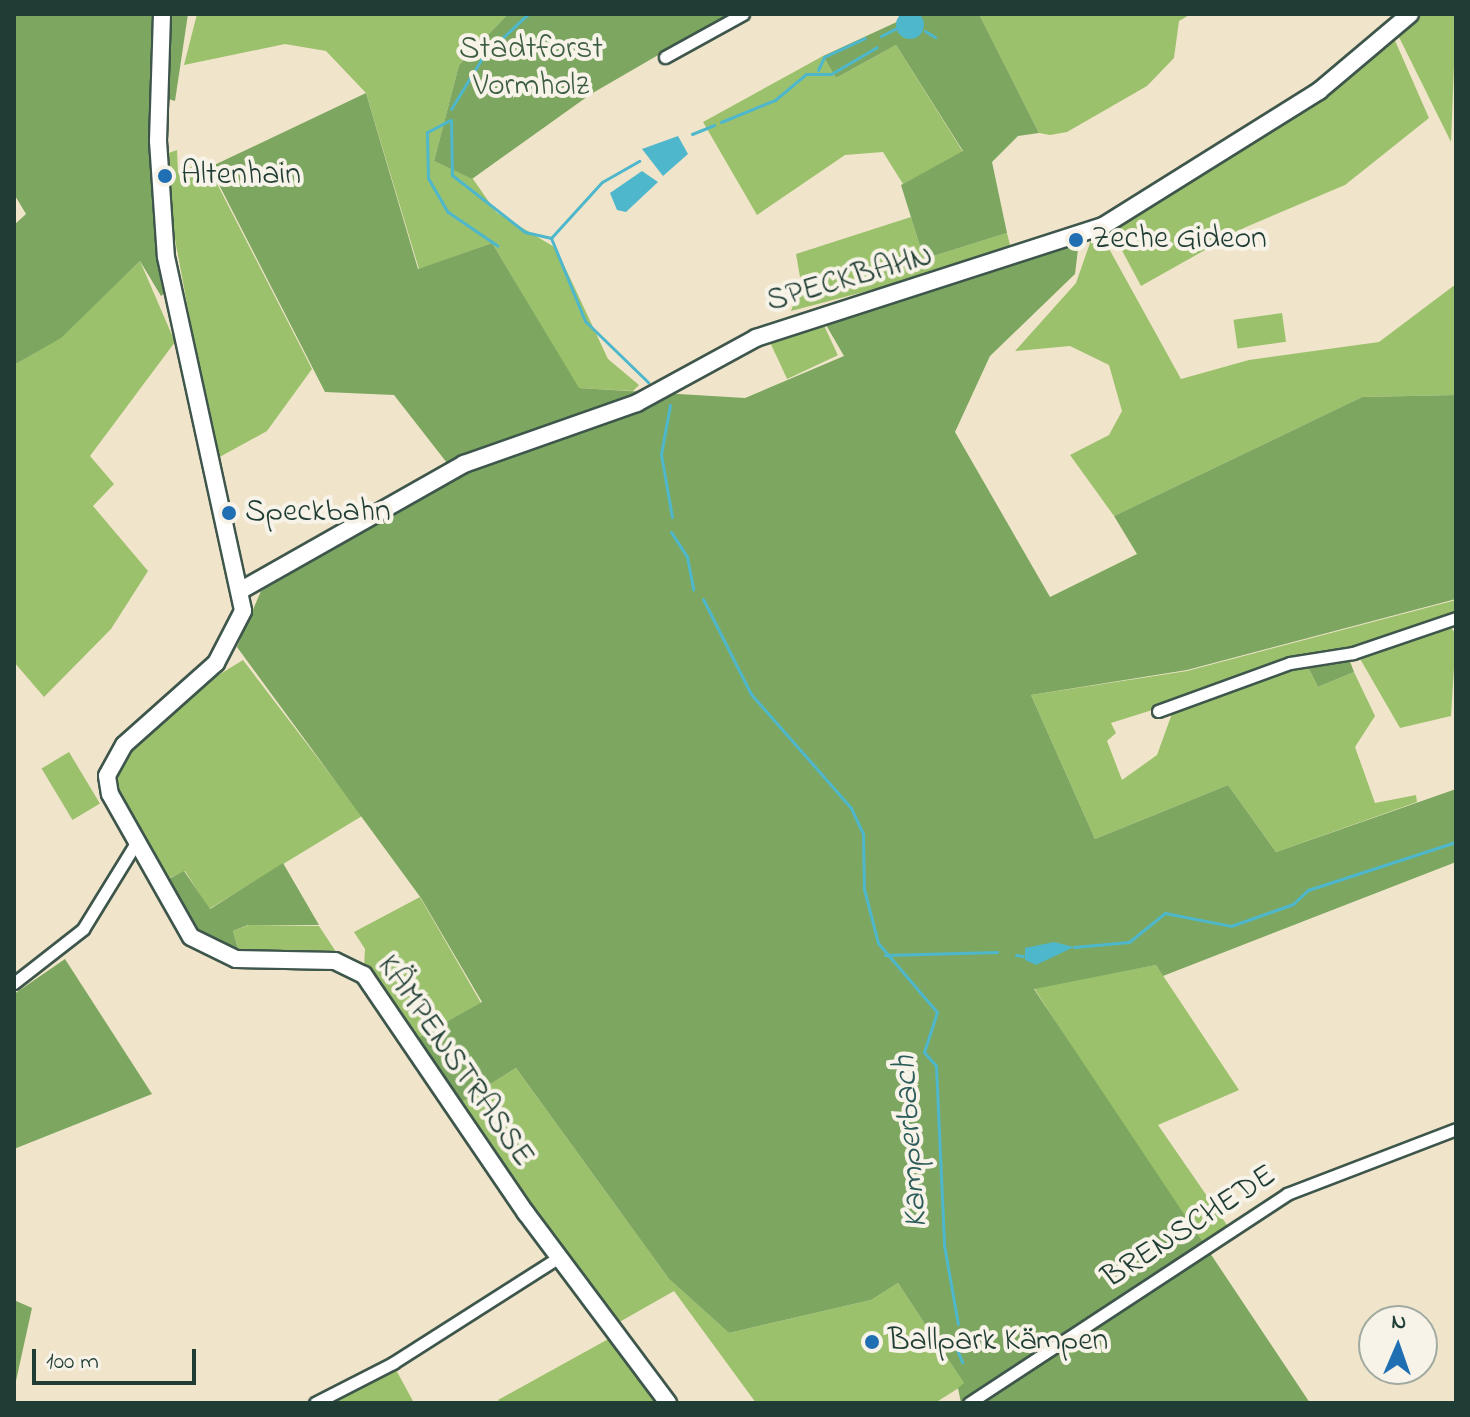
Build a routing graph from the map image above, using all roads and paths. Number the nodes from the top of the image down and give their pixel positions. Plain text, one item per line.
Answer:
1 (162, 14) edge
2 (743, 14) edge
3 (1410, 14) edge
4 (665, 57) dead end
5 (243, 589) junction
6 (1456, 618) edge
7 (1158, 711) dead end
8 (134, 846) junction
9 (14, 983) edge
10 (1456, 1129) edge
11 (558, 1258) junction
12 (315, 1403) edge
13 (668, 1403) edge
14 (969, 1403) edge

1 - 5 street, KÄMPENSTRASSE
2 - 4 street
3 - 5 street, SPECKBAHN
5 - 8 street, KÄMPENSTRASSE
6 - 7 street
8 - 9 street
8 - 11 street, KÄMPENSTRASSE
10 - 14 street, BRENSCHEDE
11 - 12 street
11 - 13 street, KÄMPENSTRASSE

